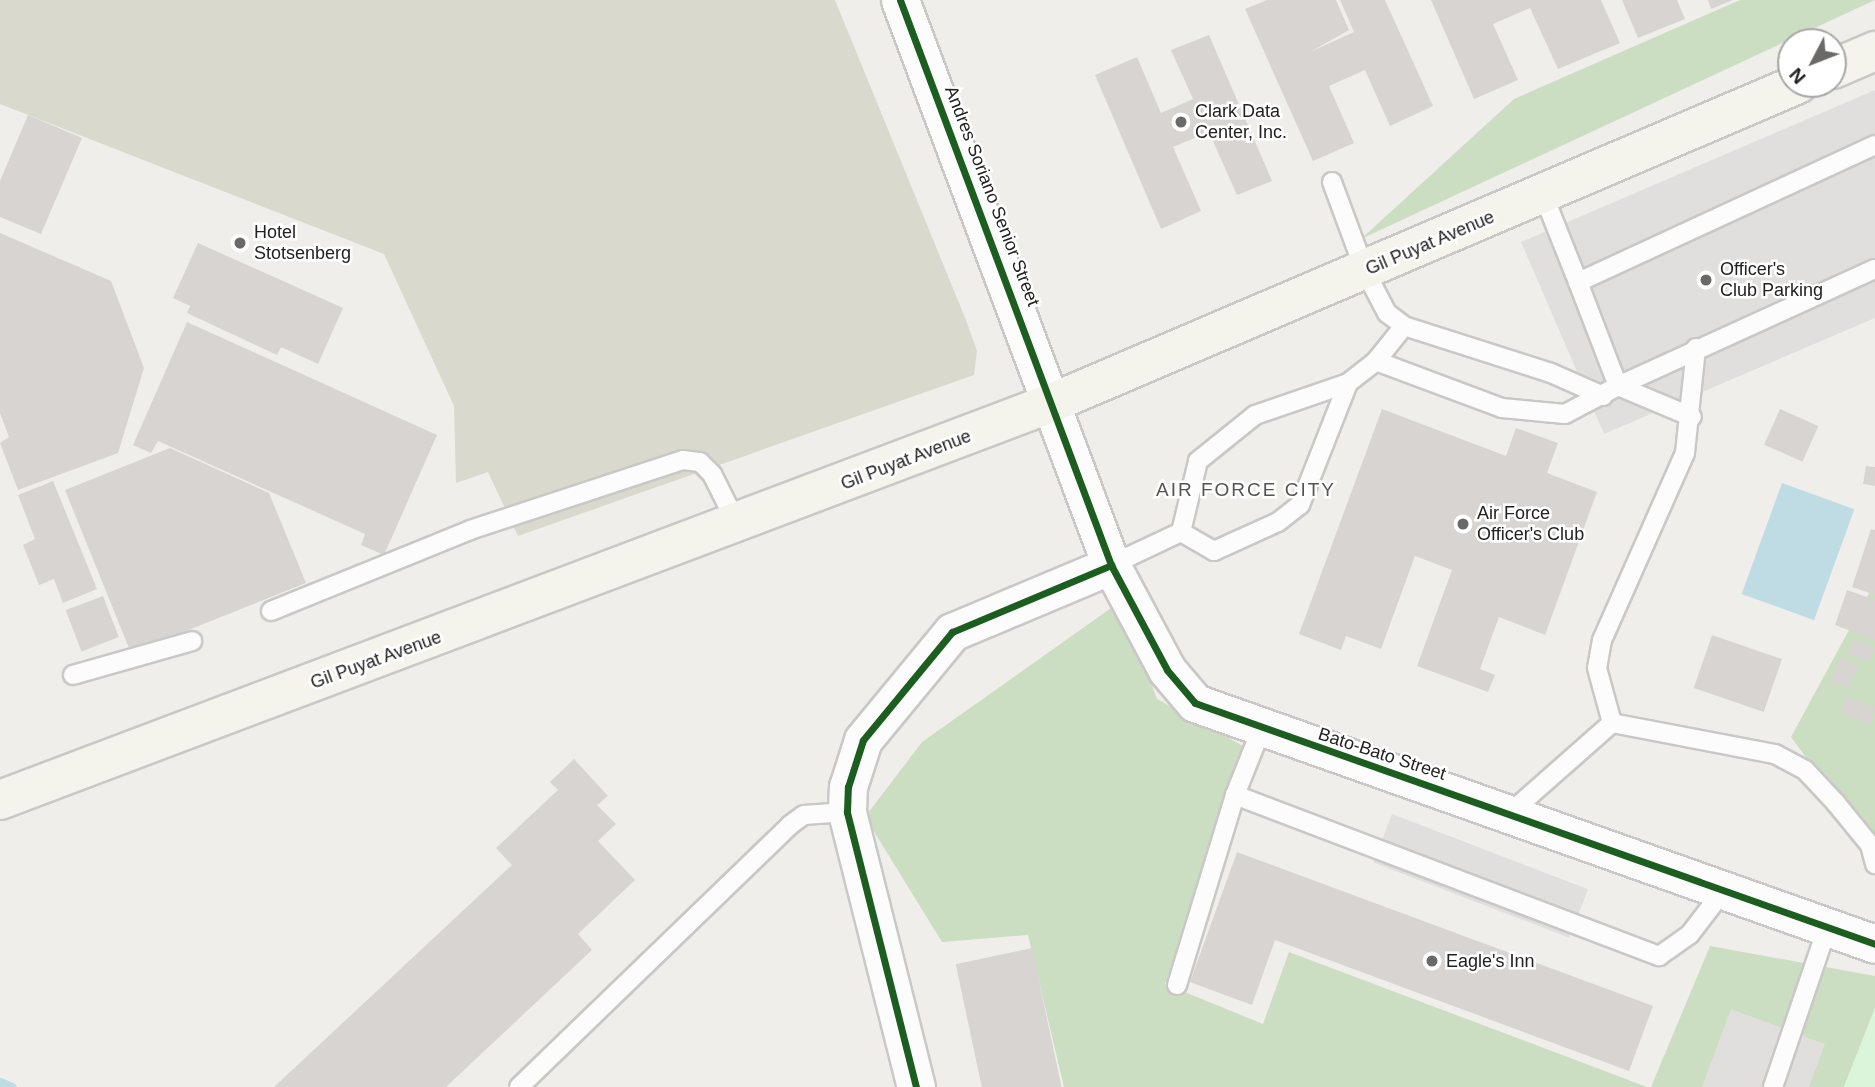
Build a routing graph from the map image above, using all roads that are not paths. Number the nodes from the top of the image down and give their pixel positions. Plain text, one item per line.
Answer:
1 (900, 0) edge
2 (1875, 51) edge
3 (1847, 63) edge
4 (1777, 93) edge
5 (1875, 145) edge
6 (1332, 182) dead end
7 (1543, 194) junction
8 (1875, 269) edge
9 (1365, 271) junction
10 (1578, 282) junction
11 (1404, 326) junction
12 (1696, 348) junction
13 (1376, 361) junction
14 (1348, 383) junction
15 (1611, 391) junction
16 (1054, 402) junction
17 (1692, 417) junction
18 (737, 526) junction
19 (1181, 532) junction
20 (1111, 565) junction
21 (271, 611) dead end
22 (192, 641) dead end
23 (73, 675) dead end
24 (1612, 723) junction
25 (1261, 730) junction
26 (1235, 795) junction
27 (0, 800) edge
28 (847, 812) junction
29 (1511, 812) junction
30 (1873, 840) edge
31 (1875, 864) edge
32 (1723, 891) junction
33 (1826, 928) junction
34 (1875, 944) edge
35 (1177, 985) dead end
36 (519, 1087) edge
37 (916, 1087) edge
38 (1773, 1087) edge

1 - 16 street, Andres Soriano Senior Street
2 - 3 main road
4 - 7 main road, Gil Puyat Avenue
5 - 10 lane
6 - 9 lane
7 - 9 main road, Gil Puyat Avenue
7 - 10 lane
8 - 12 lane
9 - 11 lane
9 - 16 main road, Gil Puyat Avenue
10 - 15 lane
11 - 13 lane
11 - 15 lane
12 - 15 lane
12 - 17 lane
13 - 14 lane
13 - 15 lane
14 - 19 lane
14 - 19 lane
15 - 17 lane
16 - 18 main road, Gil Puyat Avenue
16 - 20 street, Bato-Bato Street
17 - 24 lane
18 - 21 lane
18 - 27 main road, Gil Puyat Avenue
19 - 20 lane
20 - 25 street, Bato-Bato Street
20 - 28 street
22 - 23 lane
24 - 29 lane
24 - 30 lane
25 - 26 lane
25 - 29 street, Bato-Bato Street
26 - 32 lane
26 - 35 lane
28 - 36 lane
28 - 37 street
29 - 32 street, Bato-Bato Street
30 - 31 lane
32 - 33 street, Bato-Bato Street
33 - 34 street, Bato-Bato Street
33 - 38 lane

